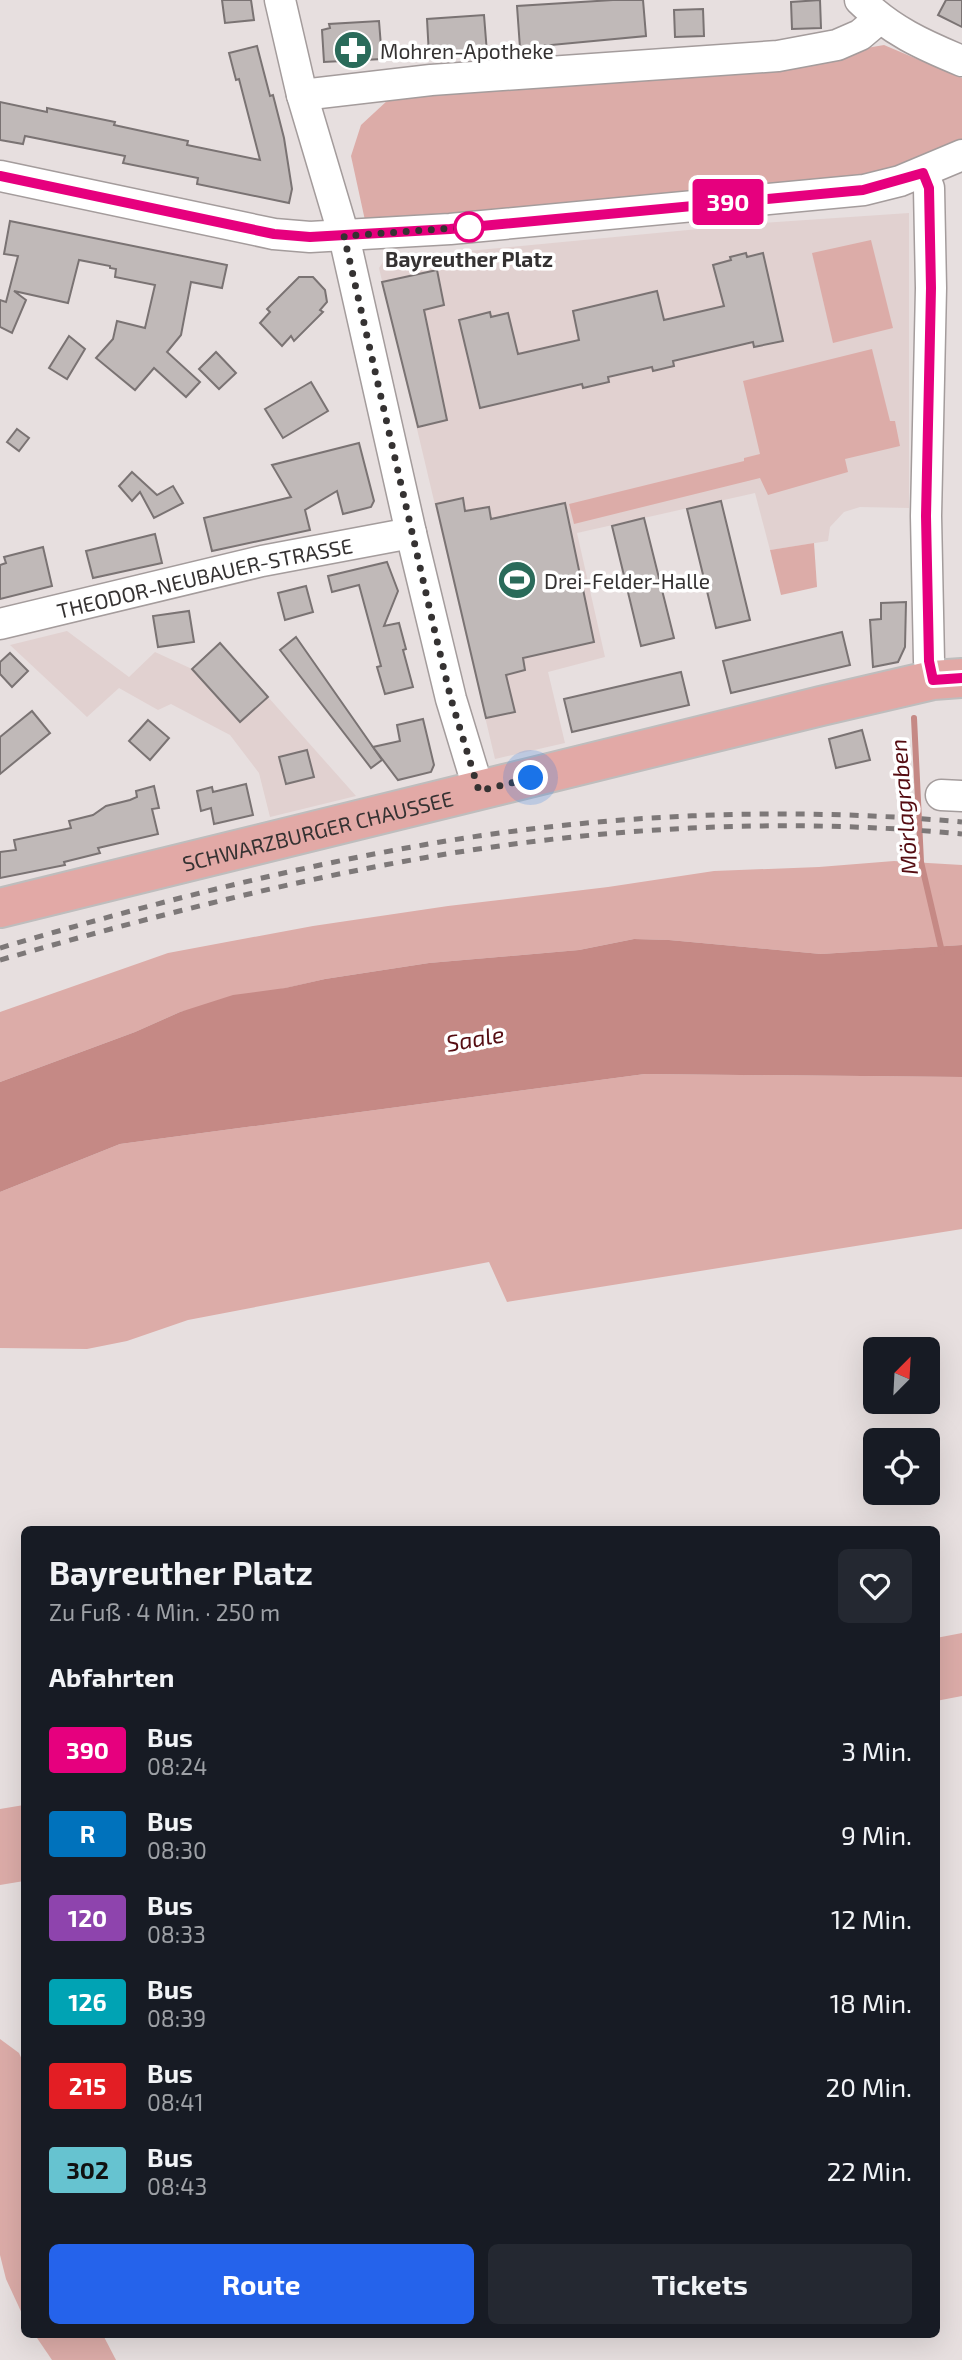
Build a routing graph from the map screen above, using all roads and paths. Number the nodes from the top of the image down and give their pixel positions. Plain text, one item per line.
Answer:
1 (280, 0) edge
2 (870, 10) edge
3 (962, 61) edge
4 (302, 95) junction
5 (962, 155) edge
6 (923, 173) junction
7 (0, 176) edge
8 (344, 236) junction
9 (411, 533) junction
10 (0, 624) edge
11 (948, 679) edge
12 (479, 791) junction
13 (0, 908) edge

1 - 4 street
2 - 3 street
2 - 4 street
4 - 8 street
5 - 6 street
6 - 8 street
6 - 11 street
7 - 8 street
8 - 9 street
9 - 10 street, THEODOR-NEUBAUER-STRASSE
9 - 12 street
11 - 12 main road, SCHWARZBURGER CHAUSSEE
12 - 13 main road, SCHWARZBURGER CHAUSSEE

